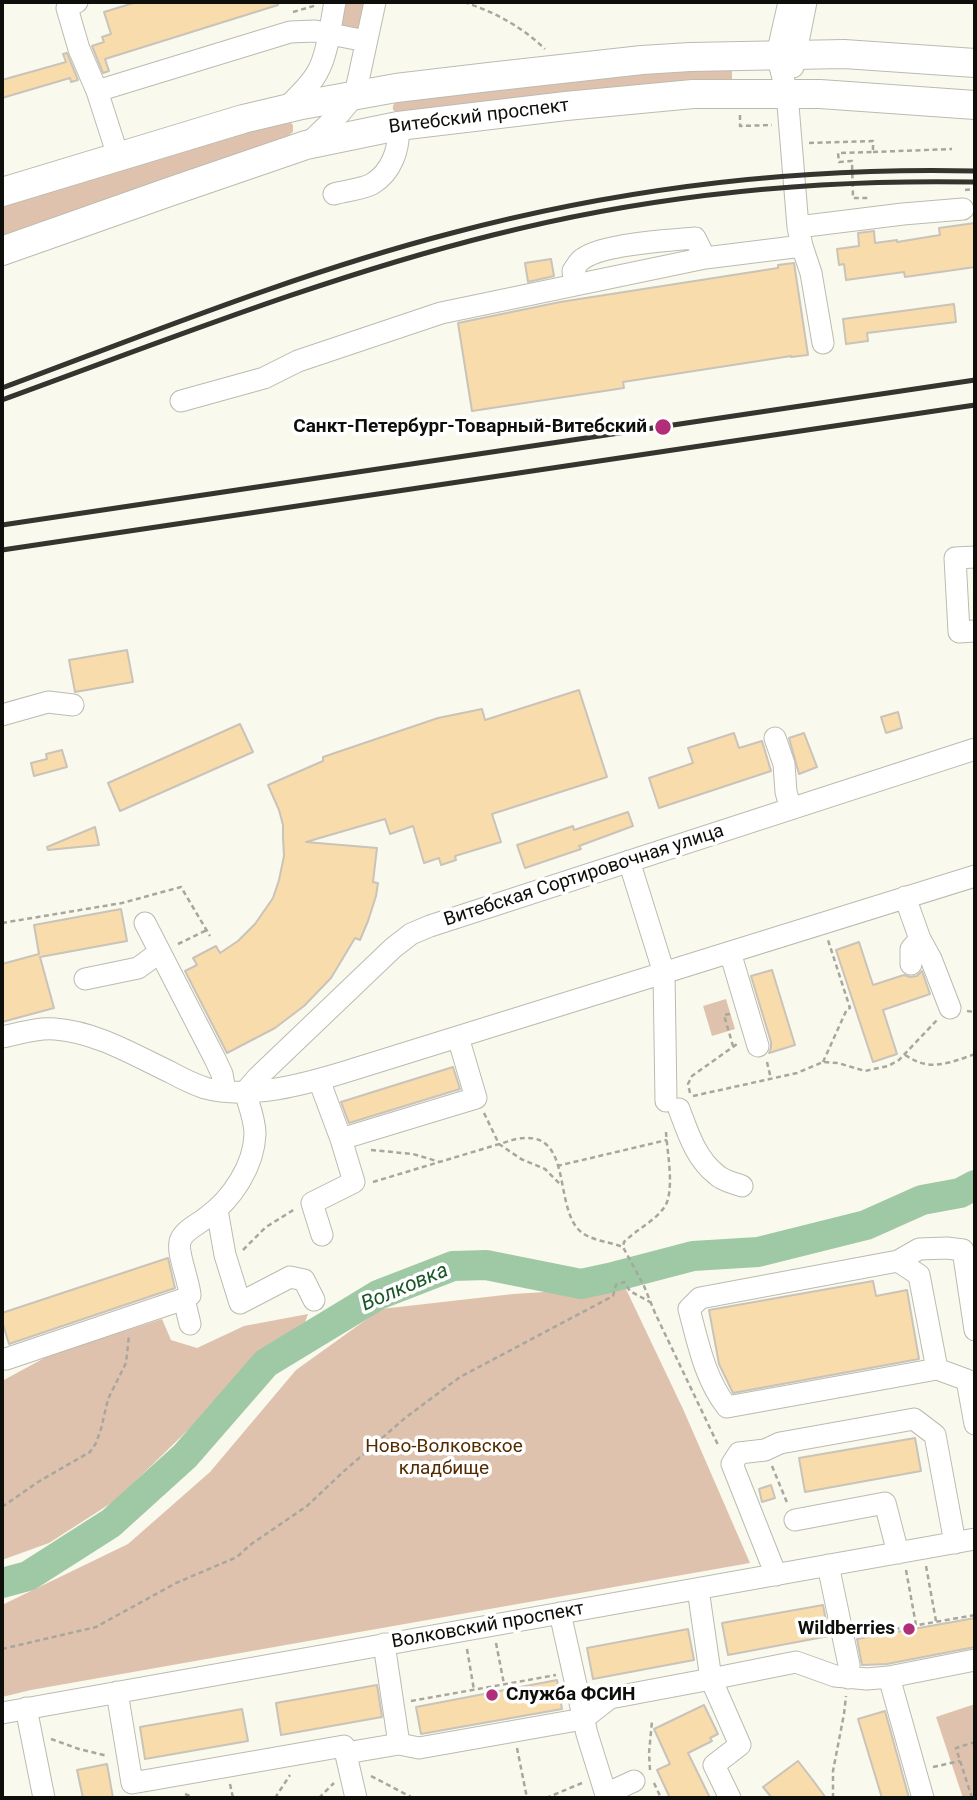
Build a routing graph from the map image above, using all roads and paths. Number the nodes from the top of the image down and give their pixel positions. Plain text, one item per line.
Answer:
1 (77, 2) edge
2 (335, 2) edge
3 (374, 2) edge
4 (464, 2) edge
5 (789, 2) edge
6 (806, 2) edge
7 (328, 33) junction
8 (366, 41) junction
9 (548, 52) dead end
10 (786, 55) junction
11 (975, 63) edge
12 (396, 89) junction
13 (97, 91) junction
14 (787, 93) junction
15 (355, 95) junction
16 (975, 105) edge
17 (286, 108) junction
18 (739, 108) dead end
19 (789, 125) junction
20 (398, 126) junction
21 (809, 143) dead end
22 (306, 145) junction
23 (952, 149) dead end
24 (873, 152) junction
25 (118, 156) junction
26 (2, 192) edge
27 (334, 194) dead end
28 (963, 208) dead end
29 (855, 219) junction
30 (800, 236) junction
31 (2, 251) edge
32 (705, 258) junction
33 (575, 285) junction
34 (823, 343) dead end
35 (181, 401) dead end
36 (975, 557) edge
37 (975, 631) edge
38 (73, 705) dead end
39 (2, 715) edge
40 (775, 738) dead end
41 (975, 748) edge
42 (791, 809) junction
43 (629, 861) junction
44 (975, 876) edge
45 (905, 898) junction
46 (2, 923) edge
47 (145, 923) dead end
48 (823, 923) junction
49 (207, 930) junction
50 (210, 936) dead end
51 (920, 939) junction
52 (730, 952) junction
53 (160, 953) junction
54 (911, 964) dead end
55 (664, 973) junction
56 (85, 979) dead end
57 (950, 1008) joint
58 (2, 1037) edge
59 (458, 1037) junction
60 (756, 1039) joint
61 (975, 1054) edge
62 (905, 1055) junction
63 (823, 1062) junction
64 (319, 1080) junction
65 (235, 1092) junction
66 (477, 1098) junction
67 (672, 1105) junction
68 (346, 1138) junction
69 (667, 1140) junction
70 (499, 1144) junction
71 (440, 1162) junction
72 (557, 1166) junction
73 (354, 1182) junction
74 (562, 1186) junction
75 (742, 1186) dead end
76 (312, 1203) junction
77 (217, 1210) junction
78 (321, 1236) dead end
79 (623, 1247) junction
80 (969, 1251) edge
81 (898, 1261) junction
82 (229, 1264) junction
83 (184, 1299) junction
84 (314, 1300) dead end
85 (650, 1302) junction
86 (124, 1320) junction
87 (191, 1324) dead end
88 (975, 1330) edge
89 (6, 1359) dead end
90 (937, 1369) junction
91 (971, 1377) edge
92 (975, 1424) edge
93 (765, 1450) junction
94 (732, 1464) junction
95 (2, 1507) edge
96 (795, 1520) joint
97 (965, 1541) edge
98 (902, 1558) junction
99 (925, 1560) dead end
100 (828, 1565) junction
101 (776, 1575) junction
102 (698, 1588) junction
103 (560, 1613) junction
104 (975, 1615) edge
105 (936, 1622) junction
106 (916, 1625) junction
107 (495, 1637) dead end
108 (843, 1638) junction
109 (465, 1642) dead end
110 (384, 1644) junction
111 (2, 1649) edge
112 (975, 1660) edge
113 (573, 1671) junction
114 (889, 1677) junction
115 (848, 1678) junction
116 (711, 1679) junction
117 (504, 1684) junction
118 (474, 1690) junction
119 (117, 1692) junction
120 (393, 1705) junction
121 (26, 1708) junction
122 (2, 1713) edge
123 (583, 1718) junction
124 (652, 1721) dead end
125 (514, 1731) junction
126 (44, 1737) dead end
127 (975, 1742) edge
128 (399, 1744) junction
129 (301, 1754) junction
130 (128, 1758) junction
131 (960, 1760) junction
132 (348, 1763) junction
133 (915, 1771) junction
134 (645, 1777) junction
135 (604, 1790) edge
136 (133, 1791) edge
137 (44, 1798) edge
138 (275, 1798) edge
139 (356, 1798) edge
140 (413, 1798) edge
141 (527, 1798) edge
142 (546, 1798) edge
143 (661, 1798) edge
144 (730, 1798) edge
145 (833, 1798) edge
146 (923, 1798) edge
147 (972, 1798) edge

1 - 13 street
2 - 7 street
3 - 8 street
4 - 9 path
5 - 10 street
6 - 10 street
7 - 8 street
7 - 13 street
7 - 17 street
8 - 15 street
10 - 11 main road, Витебский проспект
10 - 12 main road, Витебский проспект
10 - 14 street
12 - 15 main road, Витебский проспект
12 - 20 main road
13 - 25 street
14 - 16 main road, Витебский проспект
14 - 19 street
14 - 20 main road, Витебский проспект
15 - 17 main road, Витебский проспект
15 - 22 street
17 - 25 main road, Витебский проспект
18 - 19 path
19 - 30 street
20 - 22 main road, Витебский проспект
20 - 27 street
21 - 24 path
22 - 31 main road, Витебский проспект
23 - 24 path
24 - 29 path
25 - 26 main road, Витебский проспект
28 - 29 street
29 - 30 street
30 - 32 street
30 - 34 street
32 - 33 street
32 - 33 street
33 - 35 street
36 - 37 street
38 - 39 street
40 - 42 street
41 - 42 street, Витебская Сортировочная улица
42 - 43 street, Витебская Сортировочная улица
43 - 55 street
43 - 65 street, Витебская Сортировочная улица
44 - 45 street
45 - 48 street
45 - 51 street
46 - 49 path
47 - 53 street
48 - 52 street
48 - 63 path
49 - 50 path
49 - 53 path
51 - 54 street
51 - 57 street
52 - 55 street
52 - 60 street
53 - 56 street
53 - 65 street
55 - 59 street
55 - 67 street
57 - 62 path
58 - 65 street
59 - 64 street
59 - 66 street
60 - 63 path
61 - 62 path
62 - 63 path
64 - 65 street
64 - 68 street
65 - 77 street
66 - 68 street
66 - 70 path
67 - 69 path
67 - 75 street
68 - 71 path
68 - 73 street
69 - 72 path
69 - 79 path
70 - 71 path
70 - 72 path
70 - 74 path
71 - 73 path
72 - 74 path
73 - 76 street
74 - 79 path
76 - 78 street
76 - 82 path
77 - 82 street
77 - 83 street
79 - 85 path
80 - 81 street
80 - 88 street
81 - 90 street
81 - 90 street
82 - 84 street
83 - 86 street
83 - 87 street
85 - 94 path
85 - 111 path
86 - 89 street
86 - 95 path
90 - 91 street
91 - 92 street
93 - 94 street
93 - 96 path
93 - 97 street
94 - 101 street
96 - 98 street
97 - 98 street, Волковский проспект
98 - 100 street, Волковский проспект
98 - 106 path
99 - 105 path
100 - 101 street, Волковский проспект
100 - 108 street
101 - 102 street, Волковский проспект
102 - 103 street, Волковский проспект
102 - 116 street
103 - 110 street, Волковский проспект
103 - 113 street
104 - 105 path
105 - 106 path
106 - 108 path
107 - 117 path
108 - 115 street
109 - 118 path
110 - 119 street, Волковский проспект
110 - 120 street
112 - 114 street
113 - 117 path
113 - 123 street
114 - 115 street
114 - 133 street
115 - 116 street
115 - 145 path
116 - 123 street
116 - 144 street
117 - 118 path
118 - 120 path
119 - 121 street, Волковский проспект
119 - 130 street
120 - 128 street
121 - 122 street, Волковский проспект
121 - 137 street
123 - 125 street
123 - 135 street
124 - 134 path
125 - 128 street
125 - 141 path
126 - 130 path
127 - 131 path
128 - 132 street
129 - 132 street
129 - 136 street
129 - 138 path
130 - 136 street
131 - 133 path
131 - 147 path
132 - 139 street
132 - 140 path
133 - 146 street
134 - 135 street
134 - 143 path
135 - 142 path

